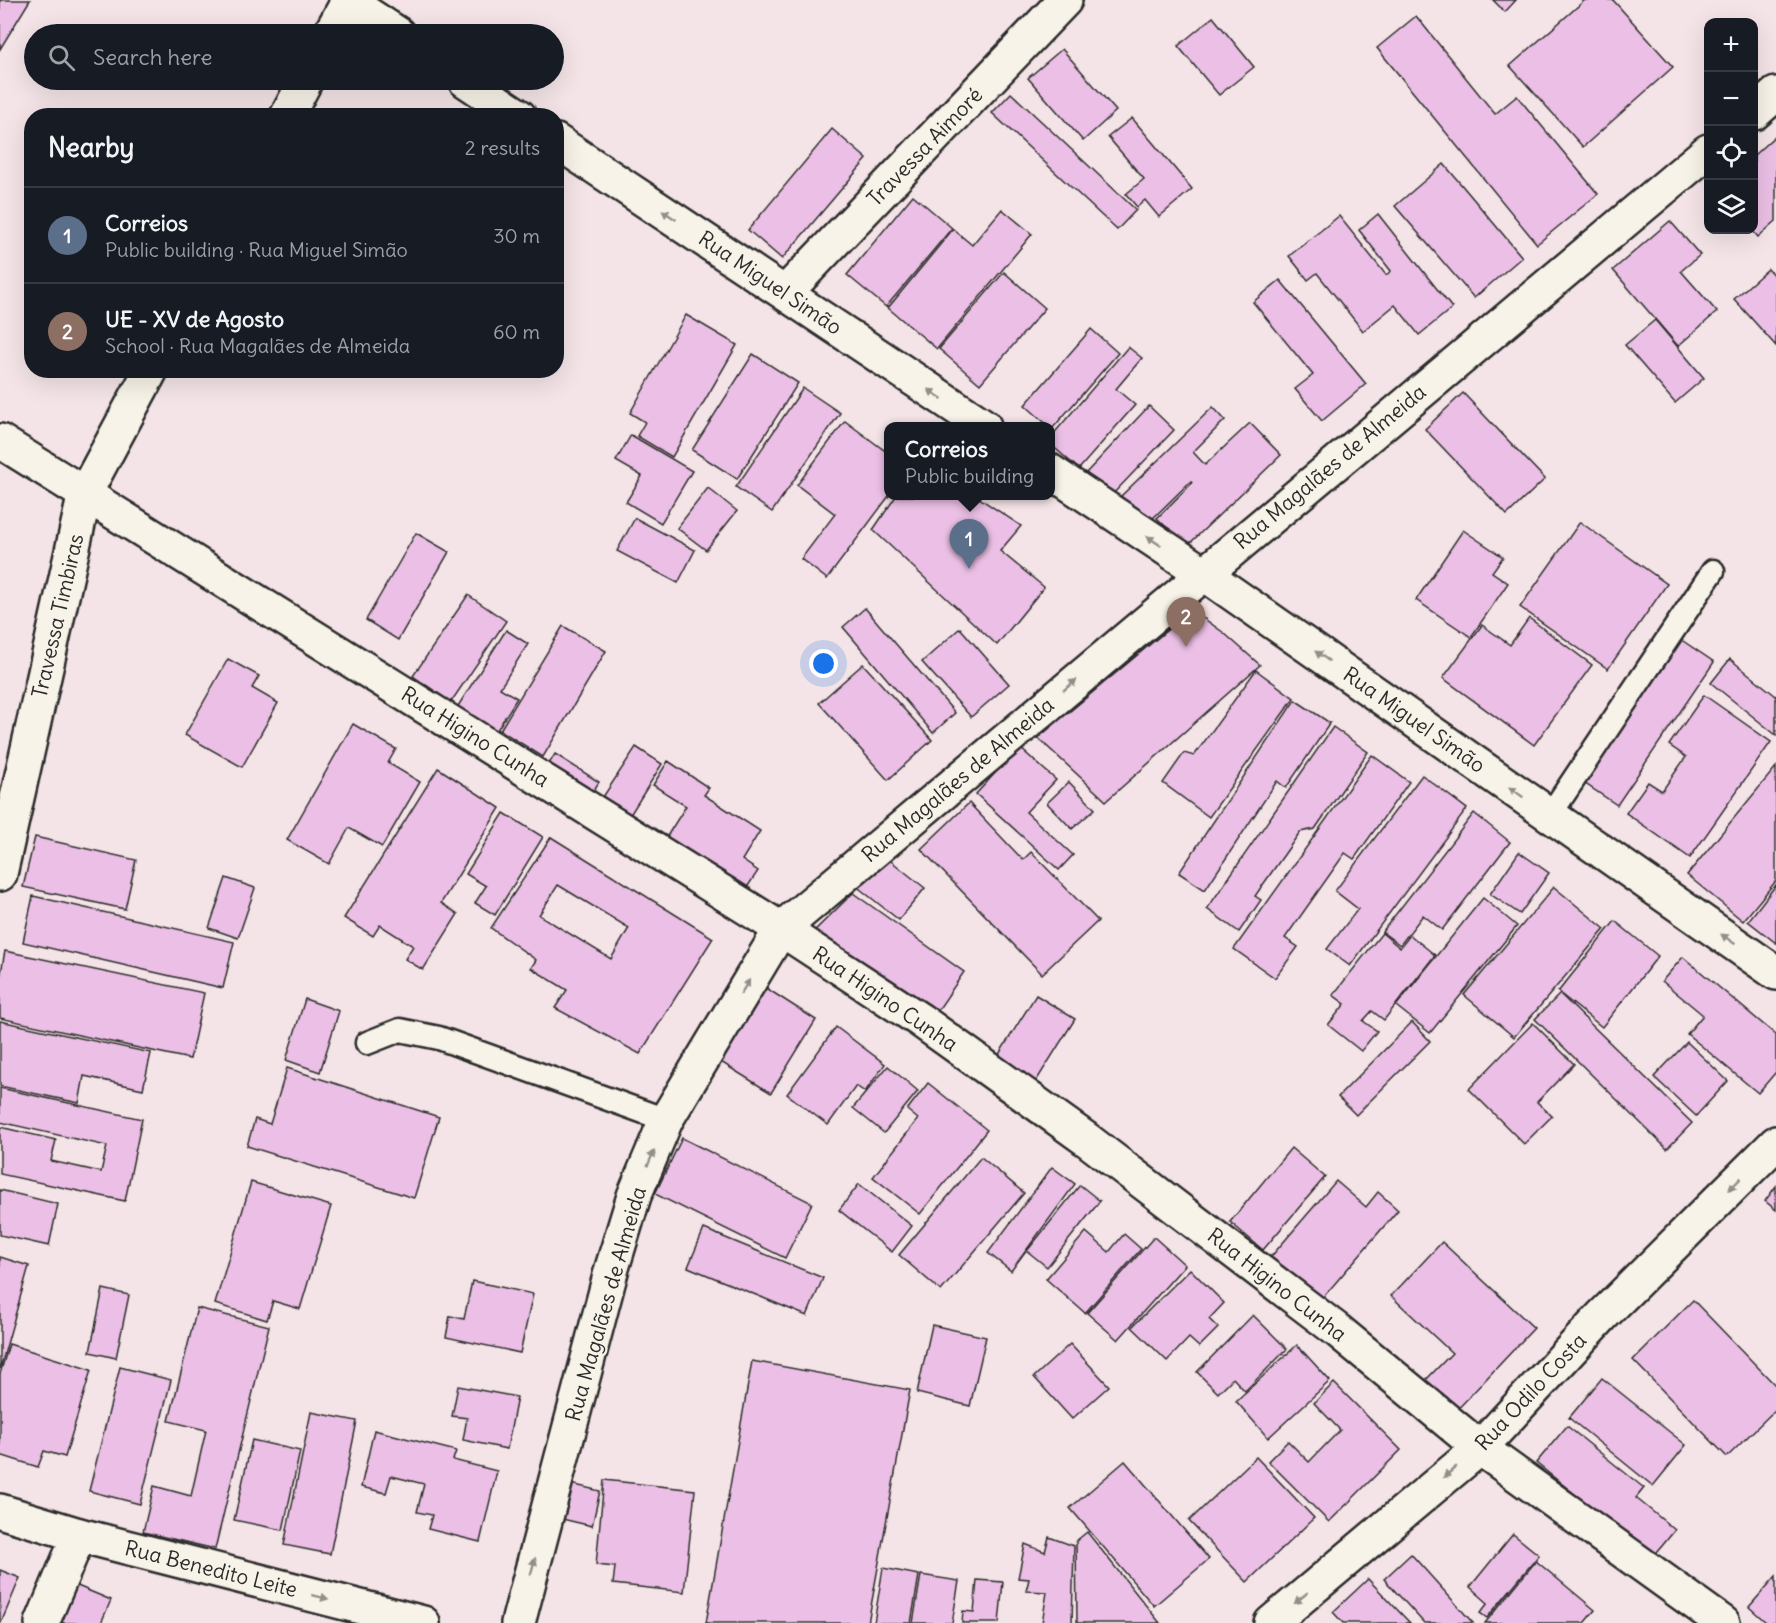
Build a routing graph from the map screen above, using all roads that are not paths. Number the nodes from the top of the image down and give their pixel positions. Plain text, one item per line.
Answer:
1 (348, 0) edge
2 (1065, 0) edge
3 (335, 24) edge
4 (383, 24) edge
5 (301, 90) edge
6 (480, 90) edge
7 (1776, 94) edge
8 (291, 108) edge
9 (507, 108) edge
10 (1758, 110) edge
11 (564, 146) edge
12 (1704, 154) edge
13 (785, 293) junction
14 (146, 378) edge
15 (978, 422) edge
16 (0, 441) edge
17 (1055, 474) edge
18 (85, 492) junction
19 (1713, 571) dead end
20 (1203, 573) junction
21 (1550, 815) junction
22 (0, 874) edge
23 (781, 929) junction
24 (1776, 973) edge
25 (368, 1043) dead end
26 (666, 1120) junction
27 (1776, 1143) edge
28 (1480, 1448) junction
29 (0, 1511) edge
30 (79, 1535) junction
31 (42, 1623) edge
32 (423, 1623) edge
33 (518, 1623) edge
34 (1271, 1623) edge
35 (1723, 1623) edge

1 - 3 street
1 - 4 street
2 - 13 street, Travessa Aimoré
5 - 8 street
6 - 9 street
7 - 10 street
13 -> 11 street, Rua Miguel Simão
12 - 20 street, Rua Magalães de Almeida
15 -> 13 street, Rua Miguel Simão
14 - 18 street, Travessa Timbiras
16 - 18 street, Rua Higino Cunha
20 -> 17 street, Rua Miguel Simão
18 - 22 street, Travessa Timbiras
18 - 23 street, Rua Higino Cunha
19 - 21 lane
21 -> 20 street, Rua Miguel Simão
23 -> 20 street, Rua Magalães de Almeida
24 -> 21 street, Rua Miguel Simão
26 -> 23 street, Rua Magalães de Almeida
23 - 28 street, Rua Higino Cunha
25 - 26 lane
33 -> 26 street, Rua Magalães de Almeida
27 -> 28 street, Rua Odilo Costa
28 -> 34 street, Rua Odilo Costa
28 - 35 street, Rua Higino Cunha
29 - 30 street, Rua Benedito Leite
30 - 31 street
30 -> 32 street, Rua Benedito Leite

